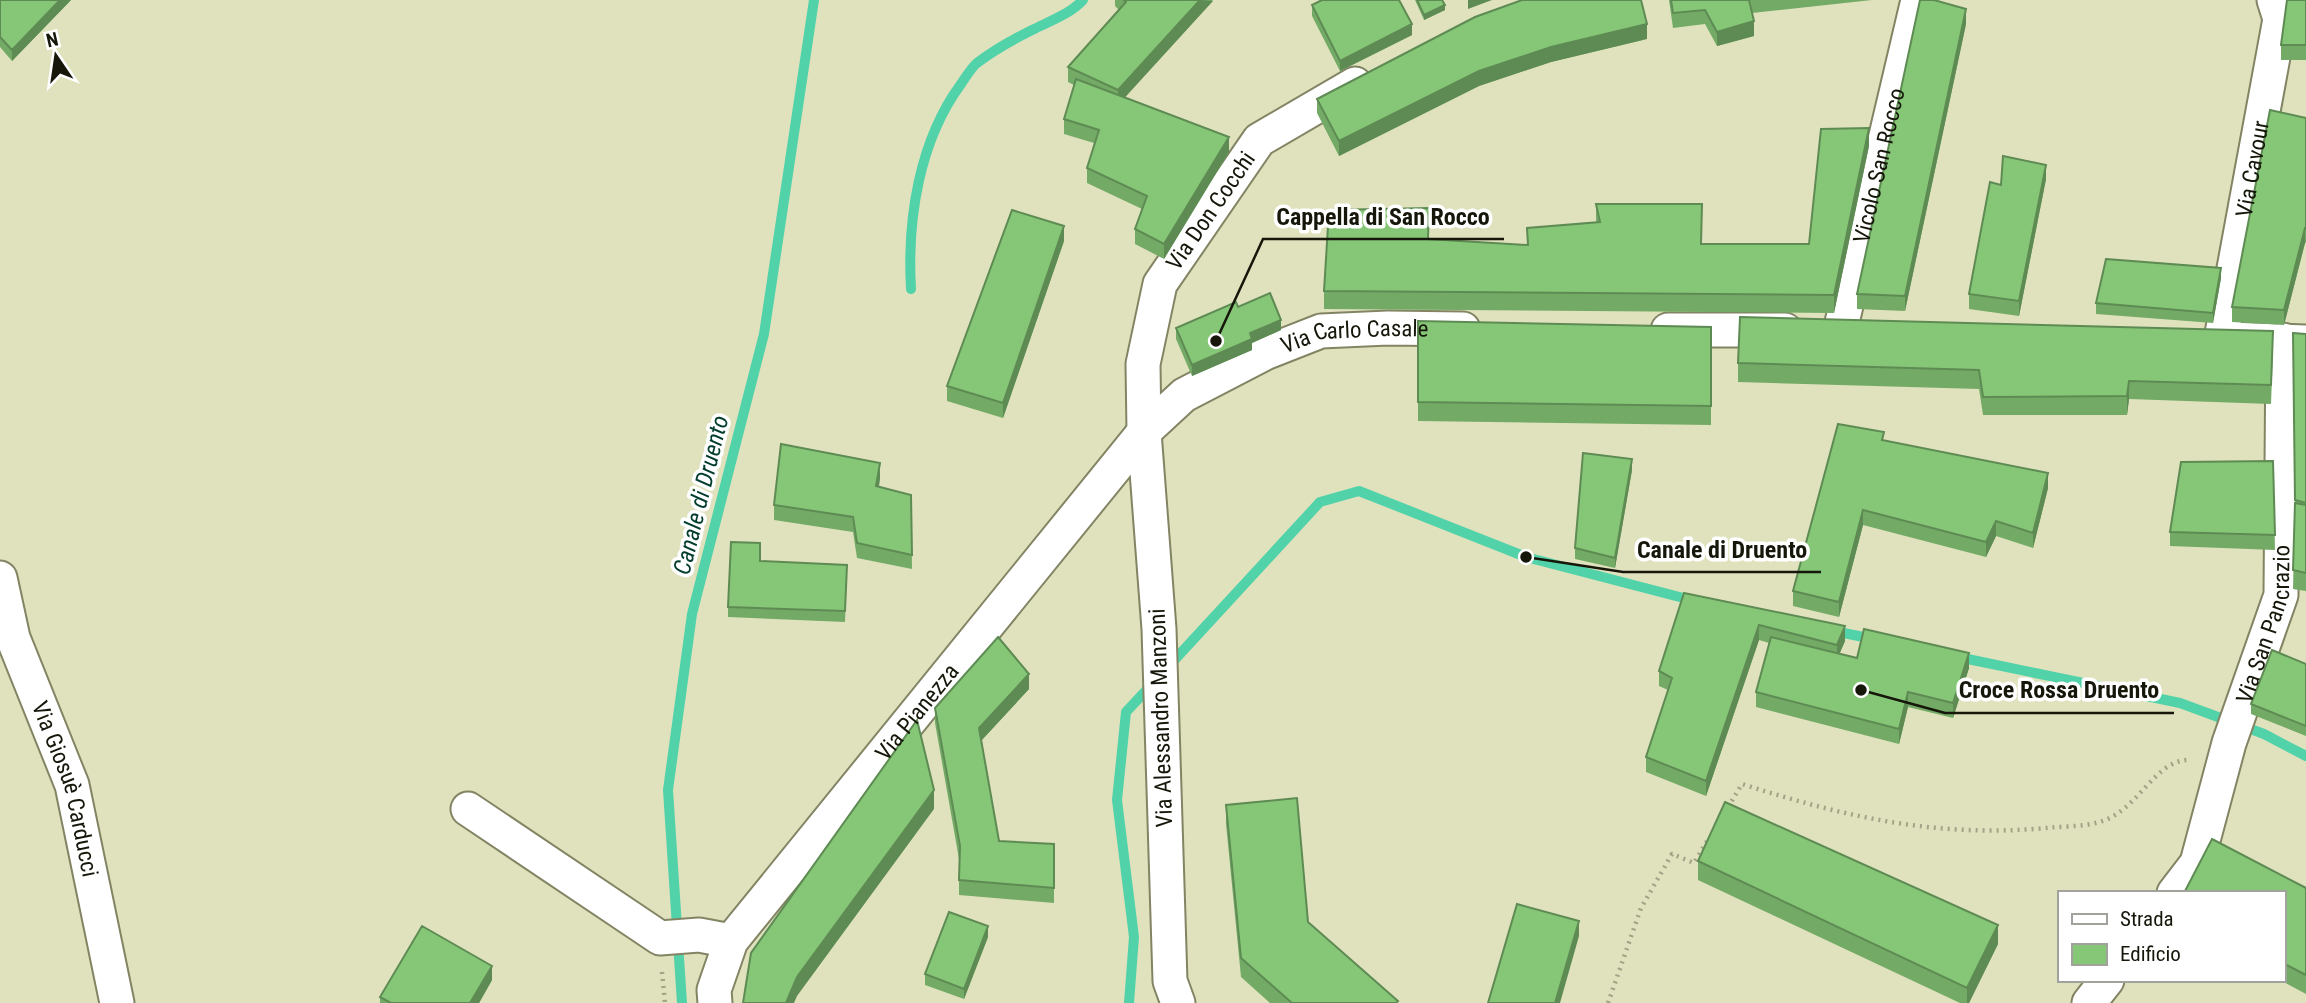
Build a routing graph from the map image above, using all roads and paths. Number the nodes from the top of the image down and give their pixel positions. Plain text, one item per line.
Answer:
1 (1918, 0) edge
2 (2274, 0) edge
3 (1385, 66) edge
4 (1497, 329) edge
5 (1634, 330) edge
6 (2294, 341) edge
7 (1144, 432) junction
8 (0, 578) edge
9 (2226, 754) junction
10 (468, 809) dead end
11 (1721, 818) edge
12 (1715, 829) edge
13 (2176, 891) edge
14 (715, 938) junction
15 (2105, 982) edge
16 (117, 1003) edge
17 (715, 1003) edge
18 (1178, 1003) edge
19 (1608, 1003) edge
20 (2089, 1003) edge

1 - 5 street, Vicolo San Rocco
2 - 6 street, Via Cavour
3 - 7 street, Via Don Cocchi
4 - 7 street, Via Carlo Casale
6 - 9 street, Via San Pancrazio
7 - 14 street, Via Pianezza
7 - 18 street, Via Alessandro Manzoni
8 - 16 street, Via Giosuè Carducci
9 - 11 path
9 - 13 street, Via San Pancrazio
10 - 14 street
12 - 19 path
14 - 17 street, Via Pianezza
15 - 20 street

